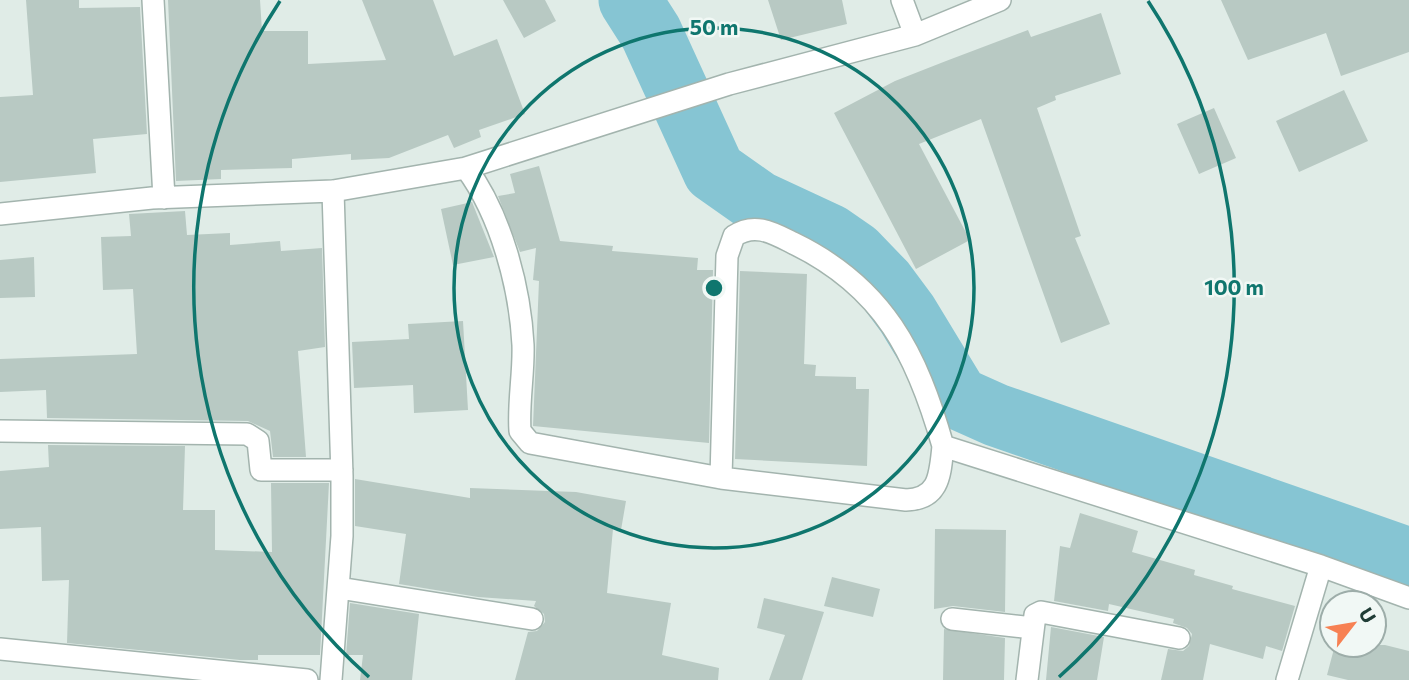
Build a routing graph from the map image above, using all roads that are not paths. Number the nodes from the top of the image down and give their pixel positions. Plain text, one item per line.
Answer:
1 (153, 0) edge
2 (902, 0) edge
3 (1000, 0) edge
4 (915, 35) junction
5 (466, 168) junction
6 (333, 191) junction
7 (164, 198) junction
8 (0, 214) edge
9 (0, 431) edge
10 (943, 446) junction
11 (342, 470) junction
12 (721, 478) junction
13 (1321, 566) junction
14 (339, 588) junction
15 (1409, 598) edge
16 (532, 619) dead end
17 (952, 619) dead end
18 (1033, 628) junction
19 (1179, 638) dead end
20 (0, 649) edge
21 (307, 680) edge
22 (331, 680) edge
23 (1027, 680) edge
24 (1287, 680) edge

1 - 7 street
2 - 4 street
3 - 4 street
4 - 5 street
5 - 6 street
5 - 12 street
6 - 7 street
6 - 11 street
7 - 8 street
9 - 11 street
10 - 12 street
10 - 12 street
10 - 13 street
11 - 14 street
13 - 15 street
13 - 24 street
14 - 16 street
14 - 22 street
17 - 18 street
18 - 19 street
18 - 23 street
20 - 21 street

